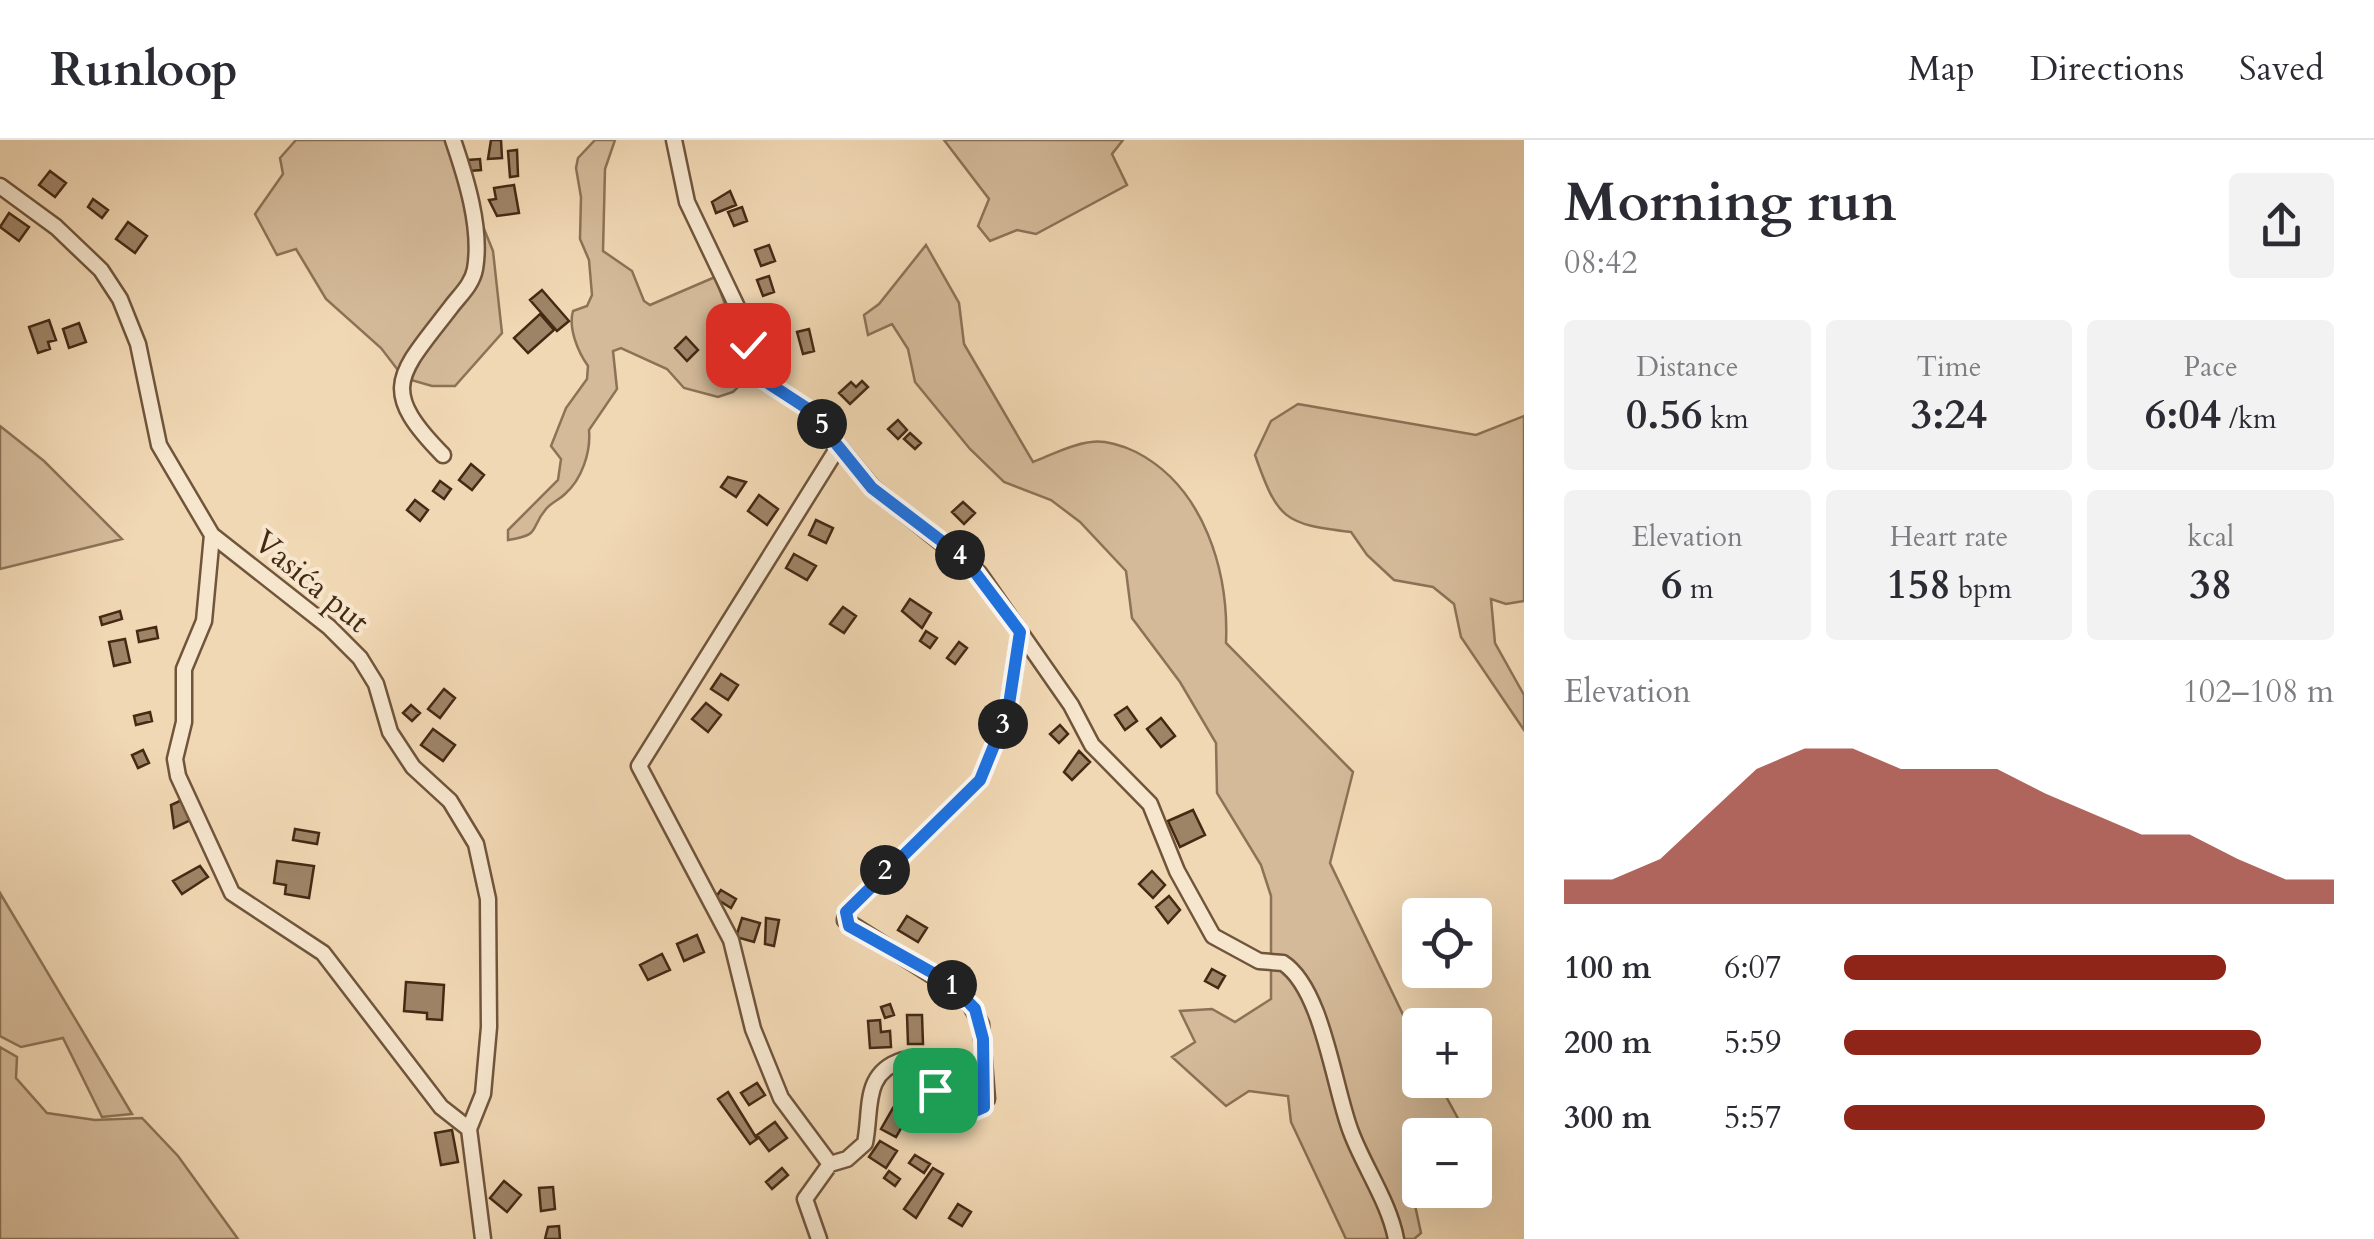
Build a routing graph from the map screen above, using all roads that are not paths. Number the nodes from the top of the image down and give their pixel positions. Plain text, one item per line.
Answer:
1 (454, 140) edge
2 (674, 140) edge
3 (0, 186) edge
4 (837, 450) junction
5 (444, 455) dead end
6 (212, 535) junction
7 (1020, 632) junction
8 (469, 1129) junction
9 (830, 1164) junction
10 (482, 1239) edge
11 (819, 1239) edge
12 (1396, 1239) edge

1 - 5 street
2 - 4 street
3 - 6 street, Vasića put
4 - 7 street
4 - 9 street
6 - 8 street, Vasića put
6 - 8 street
7 - 9 street
7 - 12 street
8 - 10 street, Vasića put
9 - 11 street

